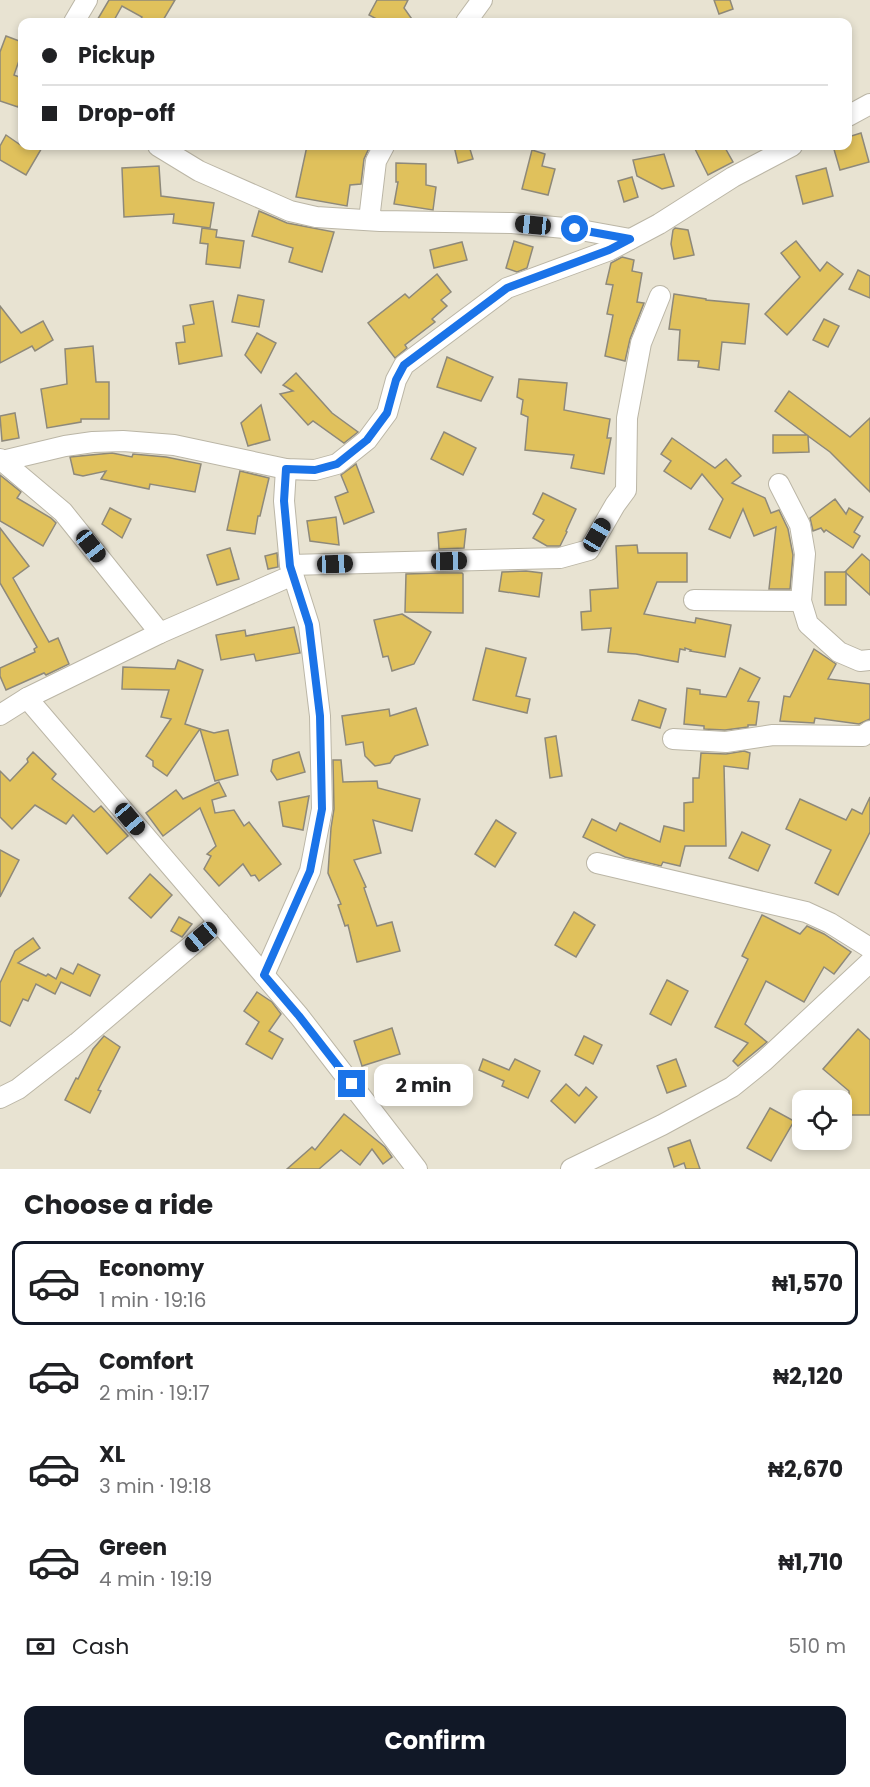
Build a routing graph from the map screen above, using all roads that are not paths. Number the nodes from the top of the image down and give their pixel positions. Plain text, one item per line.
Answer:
1 (87, 0) edge
2 (482, 0) edge
3 (77, 18) edge
4 (469, 18) edge
5 (870, 104) edge
6 (852, 114) edge
7 (165, 150) edge
8 (382, 150) edge
9 (784, 150) edge
10 (369, 220) junction
11 (630, 239) junction
12 (660, 296) dead end
13 (1, 460) edge
14 (286, 469) junction
15 (779, 483) dead end
16 (291, 570) junction
17 (694, 600) dead end
18 (801, 601) junction
19 (160, 633) junction
20 (870, 660) edge
21 (27, 698) junction
22 (0, 715) edge
23 (870, 731) edge
24 (673, 739) dead end
25 (597, 863) dead end
26 (219, 922) junction
27 (870, 948) edge
28 (870, 962) edge
29 (264, 975) junction
30 (0, 1098) edge
31 (577, 1167) edge
32 (417, 1169) edge

1 - 3 street
2 - 4 street
5 - 6 street
7 - 10 street
8 - 10 street
9 - 11 street
10 - 11 street
11 - 14 street
12 - 16 street
13 - 14 street
13 - 19 street
14 - 16 street
15 - 18 street
16 - 19 street
16 - 29 street
17 - 18 street
18 - 20 street
19 - 21 street
21 - 22 street
21 - 26 street
23 - 24 street
25 - 27 street
26 - 29 street
26 - 30 street
28 - 31 street
29 - 32 street

